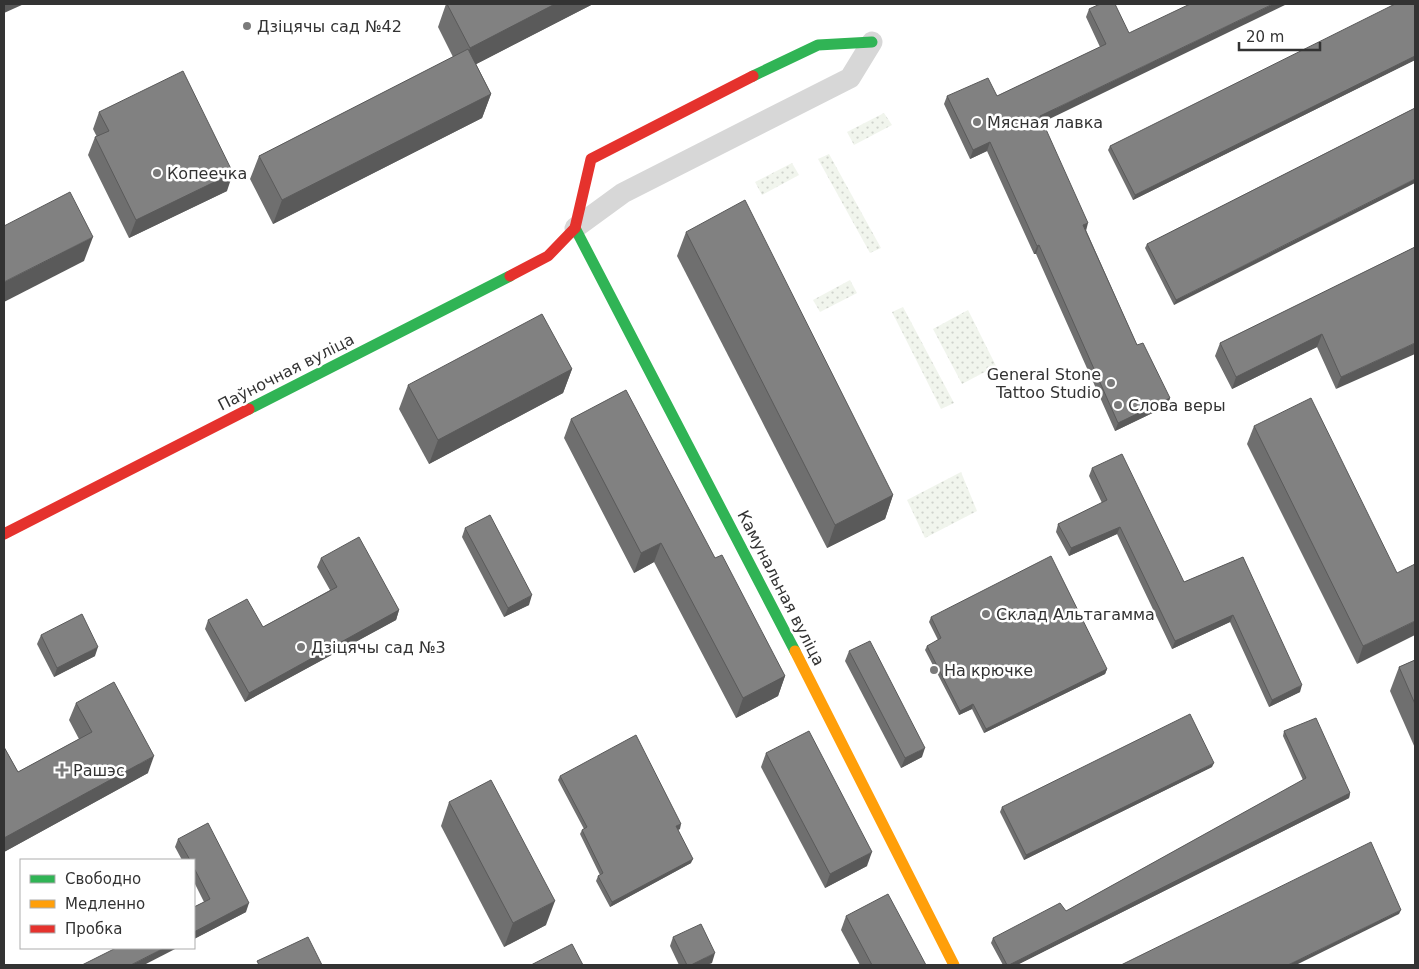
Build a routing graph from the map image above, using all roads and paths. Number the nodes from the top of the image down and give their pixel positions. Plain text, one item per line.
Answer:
1 (872, 42) joint
2 (575, 228) junction
3 (4, 534) edge
4 (954, 965) edge

1 - 2 street
1 - 2 street
2 - 3 street, Паўночная вуліца
2 - 4 street, Камунальная вуліца

